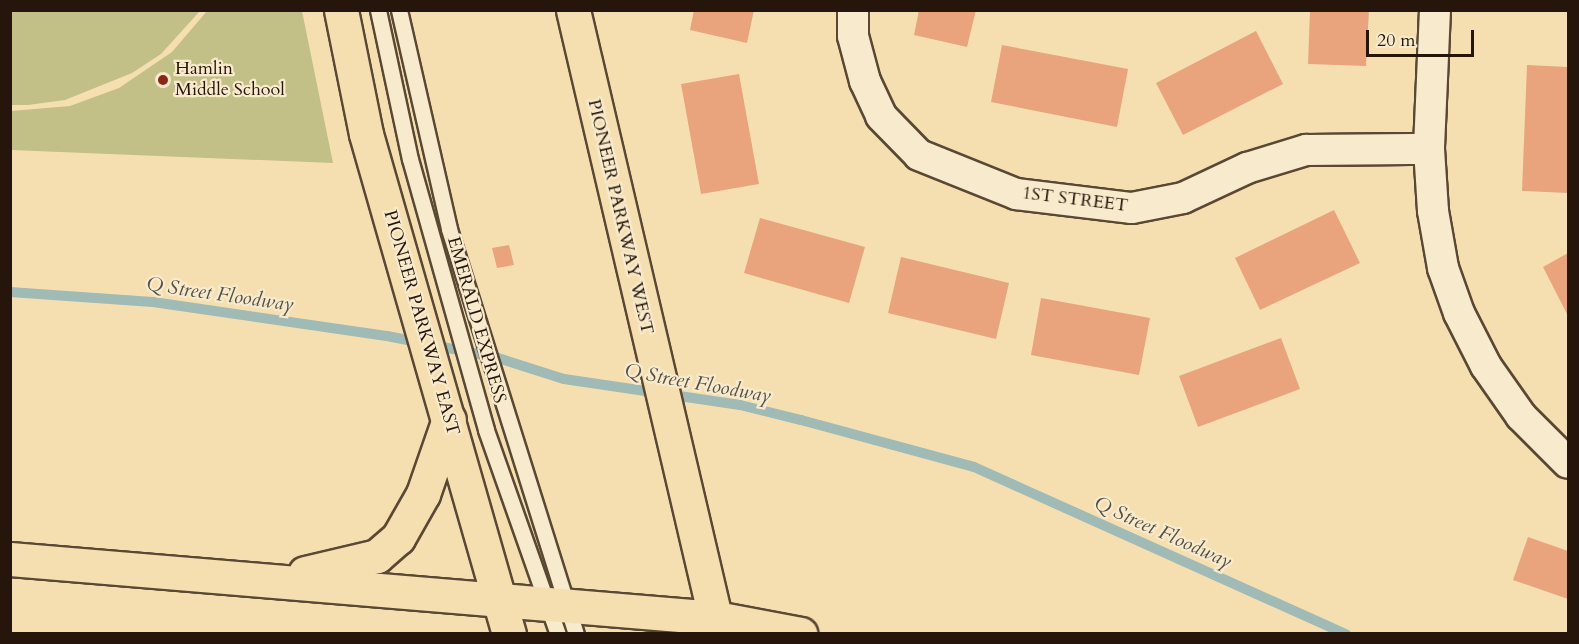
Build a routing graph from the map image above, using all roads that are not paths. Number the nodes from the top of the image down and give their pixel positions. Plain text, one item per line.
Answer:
1 (341, 10) edge
2 (378, 10) edge
3 (399, 10) edge
4 (573, 10) edge
5 (853, 10) edge
6 (1435, 10) edge
7 (1429, 150) junction
8 (449, 419) junction
9 (1569, 463) edge
10 (10, 560) edge
11 (276, 580) junction
12 (501, 599) junction
13 (562, 619) edge
14 (718, 626) edge
15 (509, 633) edge
16 (801, 633) edge

1 - 8 main road, PIONEER PARKWAY EAST
2 - 13 lane, EMERALD EXPRESS
3 - 13 lane, EMERALD EXPRESS
4 - 14 main road, PIONEER PARKWAY WEST
5 - 7 street, 1ST STREET
6 - 7 street
7 - 9 street
8 - 11 main road
8 - 12 main road, PIONEER PARKWAY EAST
10 - 11 main road
11 - 12 main road
12 - 13 main road
12 - 15 main road, PIONEER PARKWAY EAST
13 - 14 main road
14 - 16 main road

